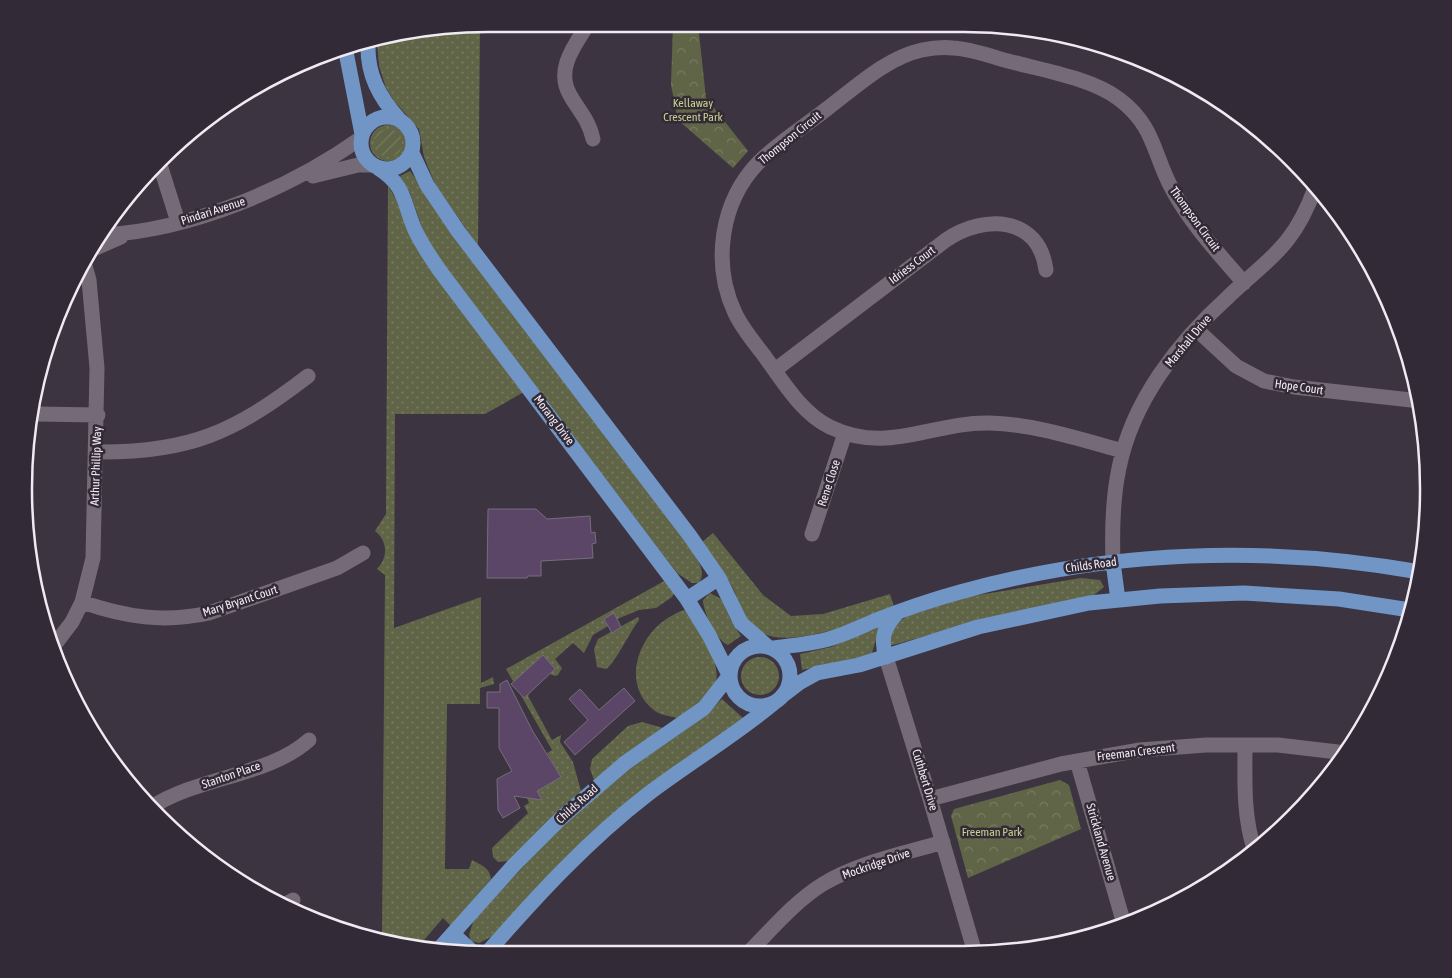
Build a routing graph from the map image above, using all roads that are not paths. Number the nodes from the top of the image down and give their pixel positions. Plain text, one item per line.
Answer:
1 (582, 33) edge
2 (368, 49) edge
3 (347, 56) edge
4 (399, 119) junction
5 (362, 136) junction
6 (593, 139) dead end
7 (412, 153) junction
8 (376, 167) junction
9 (162, 171) edge
10 (295, 180) junction
11 (1312, 195) edge
12 (178, 222) junction
13 (129, 234) junction
14 (109, 235) edge
15 (103, 245) edge
16 (1046, 270) dead end
17 (87, 273) edge
18 (1244, 284) junction
19 (1196, 329) junction
20 (774, 370) junction
21 (308, 376) dead end
22 (1411, 400) edge
23 (39, 414) edge
24 (98, 415) junction
25 (846, 433) junction
26 (1123, 451) junction
27 (97, 452) junction
28 (812, 534) dead end
29 (363, 553) dead end
30 (1118, 561) junction
31 (1412, 571) edge
32 (719, 578) junction
33 (687, 599) junction
34 (1123, 599) junction
35 (82, 602) junction
36 (1403, 609) edge
37 (898, 612) junction
38 (58, 640) edge
39 (770, 647) junction
40 (886, 657) junction
41 (729, 676) junction
42 (778, 700) junction
43 (309, 740) dead end
44 (1245, 745) junction
45 (1337, 751) edge
46 (1077, 761) junction
47 (930, 799) junction
48 (158, 804) edge
49 (943, 842) junction
50 (1252, 842) edge
51 (1122, 917) edge
52 (453, 934) junction
53 (444, 944) edge
54 (465, 945) edge
55 (494, 945) edge
56 (755, 945) edge
57 (973, 945) edge

1 - 6 street
2 - 4 main road
3 - 5 main road
4 - 5 main road
4 - 7 main road
5 - 8 main road
5 - 10 street, Pindari Avenue
7 - 8 main road
7 - 32 main road
8 - 10 street, Pindari Avenue
8 - 33 main road, Morang Drive
9 - 12 street
10 - 12 street, Pindari Avenue
11 - 18 street, Marshall Drive
12 - 13 street, Pindari Avenue
13 - 14 street, Pindari Avenue
13 - 15 street, Pindari Avenue
16 - 20 street, Idriess Court
17 - 24 street, Arthur Phillip Way
18 - 19 street, Marshall Drive
18 - 20 street, Thompson Circuit
19 - 22 street, Hope Court
19 - 26 street, Marshall Drive
20 - 25 street, Thompson Circuit
21 - 27 street
23 - 24 street
24 - 27 street, Arthur Phillip Way
25 - 26 street, Thompson Circuit
25 - 28 street, Rene Close
26 - 30 street, Marshall Drive
27 - 35 street, Arthur Phillip Way
29 - 35 street, Mary Bryant Court
30 - 31 main road, Childs Road
30 - 34 main road
30 - 37 main road, Childs Road
32 - 33 main road
32 - 39 main road
33 - 41 main road, Morang Drive
34 - 36 main road
34 - 40 main road
35 - 38 street, Arthur Phillip Way
37 - 39 main road, Childs Road
37 - 40 main road, Cuthbert Drive
39 - 41 main road
39 - 42 main road
40 - 42 main road
40 - 47 street, Cuthbert Drive
41 - 42 main road
41 - 52 main road, Childs Road
42 - 55 main road
43 - 48 street, Stanton Place
44 - 45 street, Freeman Crescent
44 - 46 street, Freeman Crescent
44 - 50 street
46 - 47 street, Freeman Crescent
46 - 51 street, Strickland Avenue
47 - 49 street, Cuthbert Drive
49 - 56 street, Mockridge Drive
49 - 57 street, Cuthbert Drive
52 - 53 main road, Childs Road
52 - 54 main road

